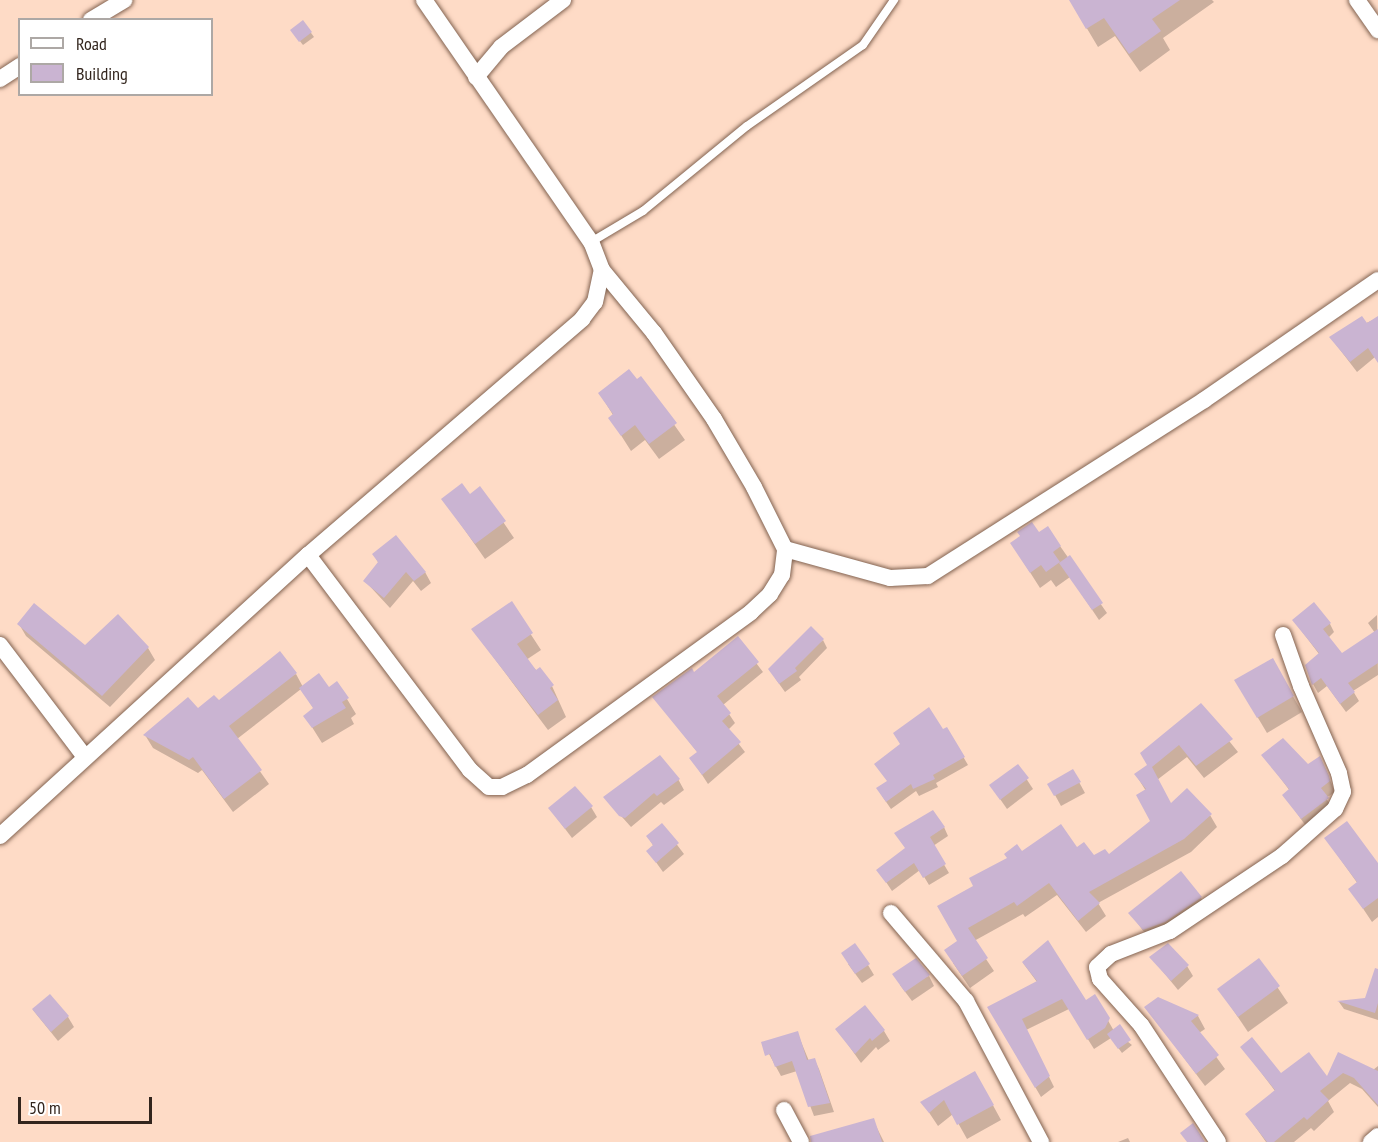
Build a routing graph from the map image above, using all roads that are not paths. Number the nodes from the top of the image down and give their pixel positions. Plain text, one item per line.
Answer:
1 (124, 0) edge
2 (424, 0) edge
3 (563, 0) edge
4 (894, 0) edge
5 (1356, 0) edge
6 (94, 18) edge
7 (1378, 30) edge
8 (18, 67) edge
9 (476, 77) junction
10 (0, 79) edge
11 (591, 242) junction
12 (602, 270) junction
13 (1378, 280) edge
14 (785, 549) junction
15 (308, 555) junction
16 (1283, 635) dead end
17 (0, 645) edge
18 (85, 758) junction
19 (0, 836) edge
20 (891, 913) dead end
21 (784, 1110) dead end
22 (1378, 1136) edge
23 (801, 1142) edge
24 (1041, 1142) edge
25 (1218, 1142) edge
26 (1371, 1142) edge

1 - 6 street
2 - 9 street
3 - 9 street
4 - 11 lane
5 - 7 street
8 - 10 street
9 - 11 street
11 - 12 street
12 - 14 street
12 - 15 street
13 - 14 street
14 - 15 street
15 - 18 street
16 - 25 street
17 - 18 street
18 - 19 street
20 - 24 street
21 - 23 street
22 - 26 street

